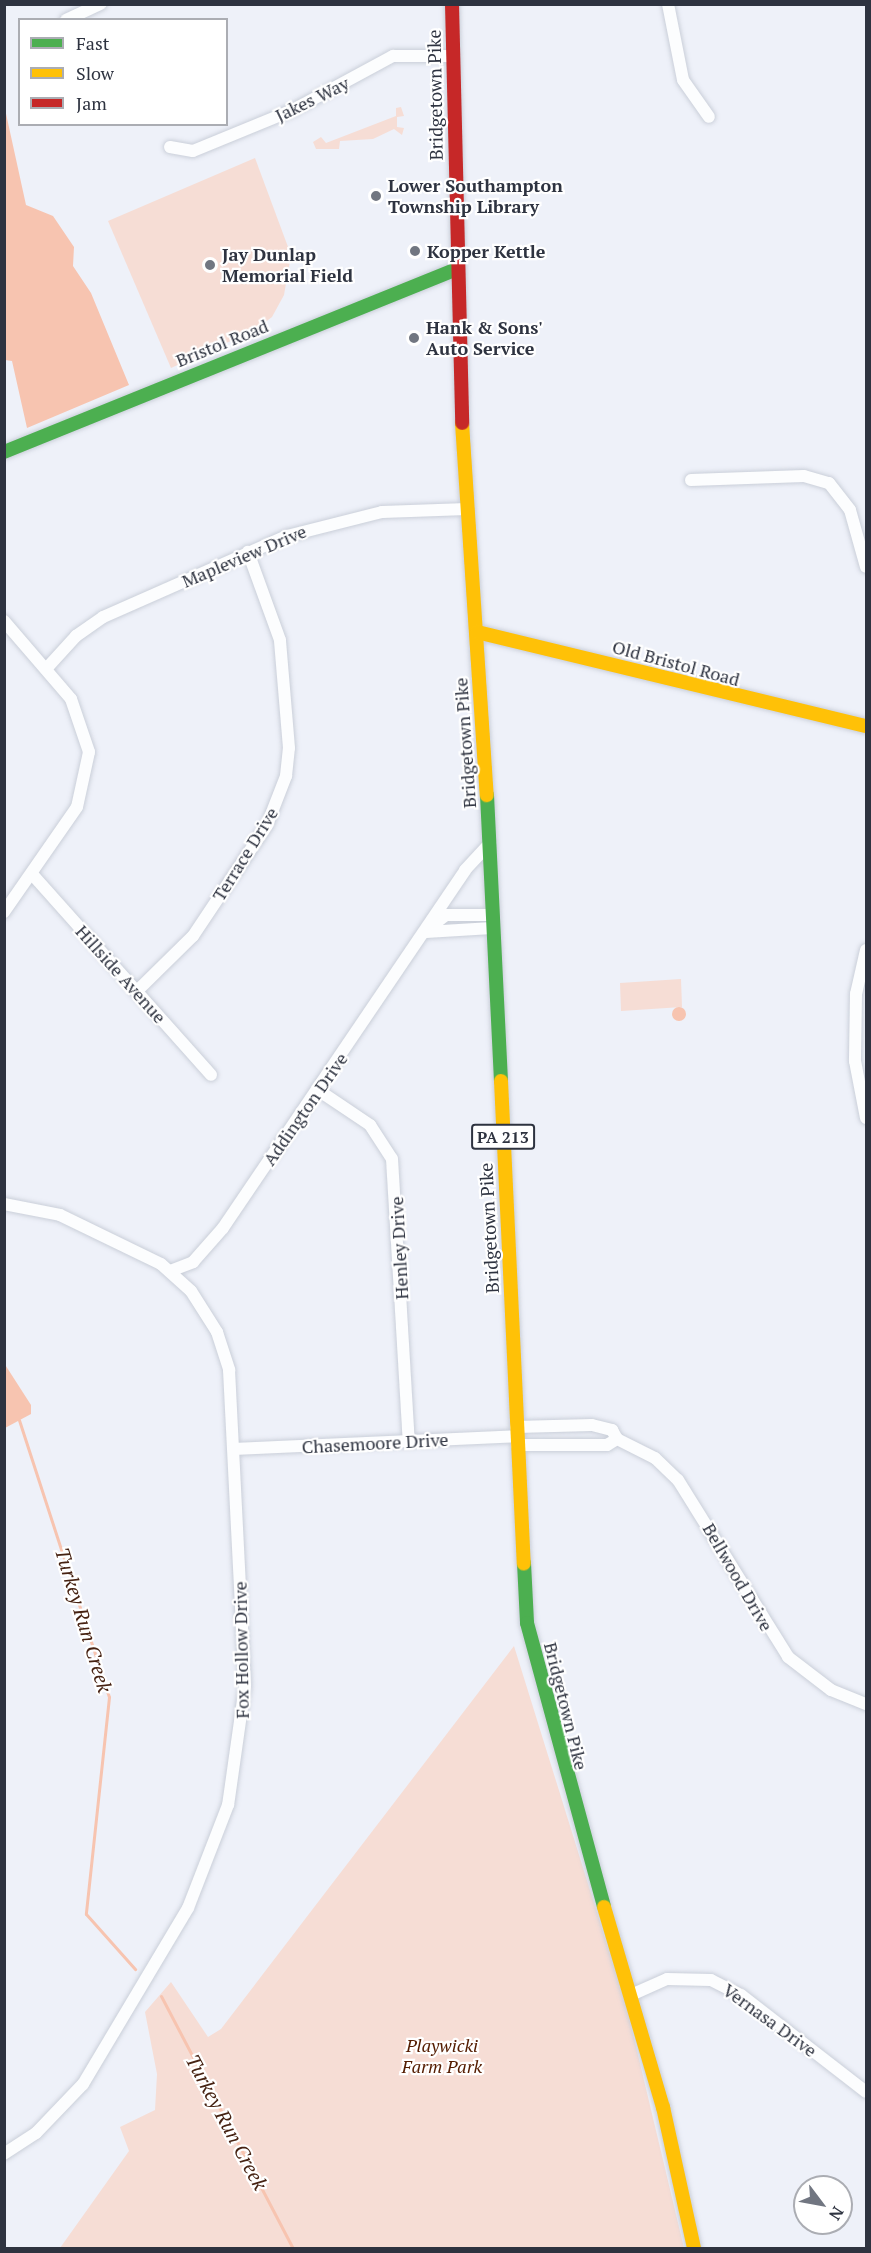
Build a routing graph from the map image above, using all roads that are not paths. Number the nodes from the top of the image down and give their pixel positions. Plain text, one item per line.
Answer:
1 (101, 4) edge
2 (452, 4) edge
3 (668, 4) edge
4 (70, 18) edge
5 (453, 56) junction
6 (709, 117) dead end
7 (170, 147) dead end
8 (455, 270) junction
9 (4, 452) edge
10 (691, 480) dead end
11 (467, 509) junction
12 (248, 552) junction
13 (867, 567) edge
14 (4, 621) edge
15 (477, 632) junction
16 (46, 669) junction
17 (867, 726) edge
18 (490, 843) junction
19 (32, 874) junction
20 (4, 912) edge
21 (492, 921) junction
22 (425, 932) junction
23 (867, 950) edge
24 (136, 991) junction
25 (211, 1075) dead end
26 (318, 1090) junction
27 (867, 1118) edge
28 (4, 1204) edge
29 (170, 1271) junction
30 (517, 1436) junction
31 (617, 1439) junction
32 (409, 1441) junction
33 (234, 1449) junction
34 (867, 1704) edge
35 (631, 1995) junction
36 (867, 2092) edge
37 (4, 2154) edge
38 (694, 2248) edge

1 - 4 street
2 - 5 main road, Bridgetown Pike / PA 213
3 - 6 street
5 - 7 street, Jakes Way
5 - 8 main road, Bridgetown Pike / PA 213
8 - 9 main road, Bristol Road
8 - 11 main road, Bridgetown Pike / PA 213
10 - 13 street
11 - 12 street, Mapleview Drive
11 - 15 main road, Bridgetown Pike / PA 213
12 - 16 street, Mapleview Drive
12 - 24 street, Terrace Drive
14 - 16 street
15 - 17 main road, Old Bristol Road
15 - 18 main road, Bridgetown Pike / PA 213
16 - 19 street
18 - 21 main road, Bridgetown Pike / PA 213
18 - 22 street, Addington Drive
19 - 20 street
19 - 24 street, Hillside Avenue
21 - 22 street, Addington Drive
21 - 30 main road, Bridgetown Pike / PA 213
22 - 26 street, Addington Drive
23 - 27 street
24 - 25 street, Hillside Avenue
26 - 29 street, Addington Drive
26 - 32 street, Henley Drive
28 - 29 street, Fox Hollow Drive
29 - 33 street, Fox Hollow Drive
30 - 31 street
30 - 31 street, Bellwood Drive
30 - 32 street, Chasemoore Drive
30 - 35 main road, Bridgetown Pike / PA 213
31 - 34 street, Bellwood Drive
32 - 33 street, Chasemoore Drive
33 - 37 street, Fox Hollow Drive
35 - 36 street, Vernasa Drive
35 - 38 main road, Bridgetown Pike / PA 213

